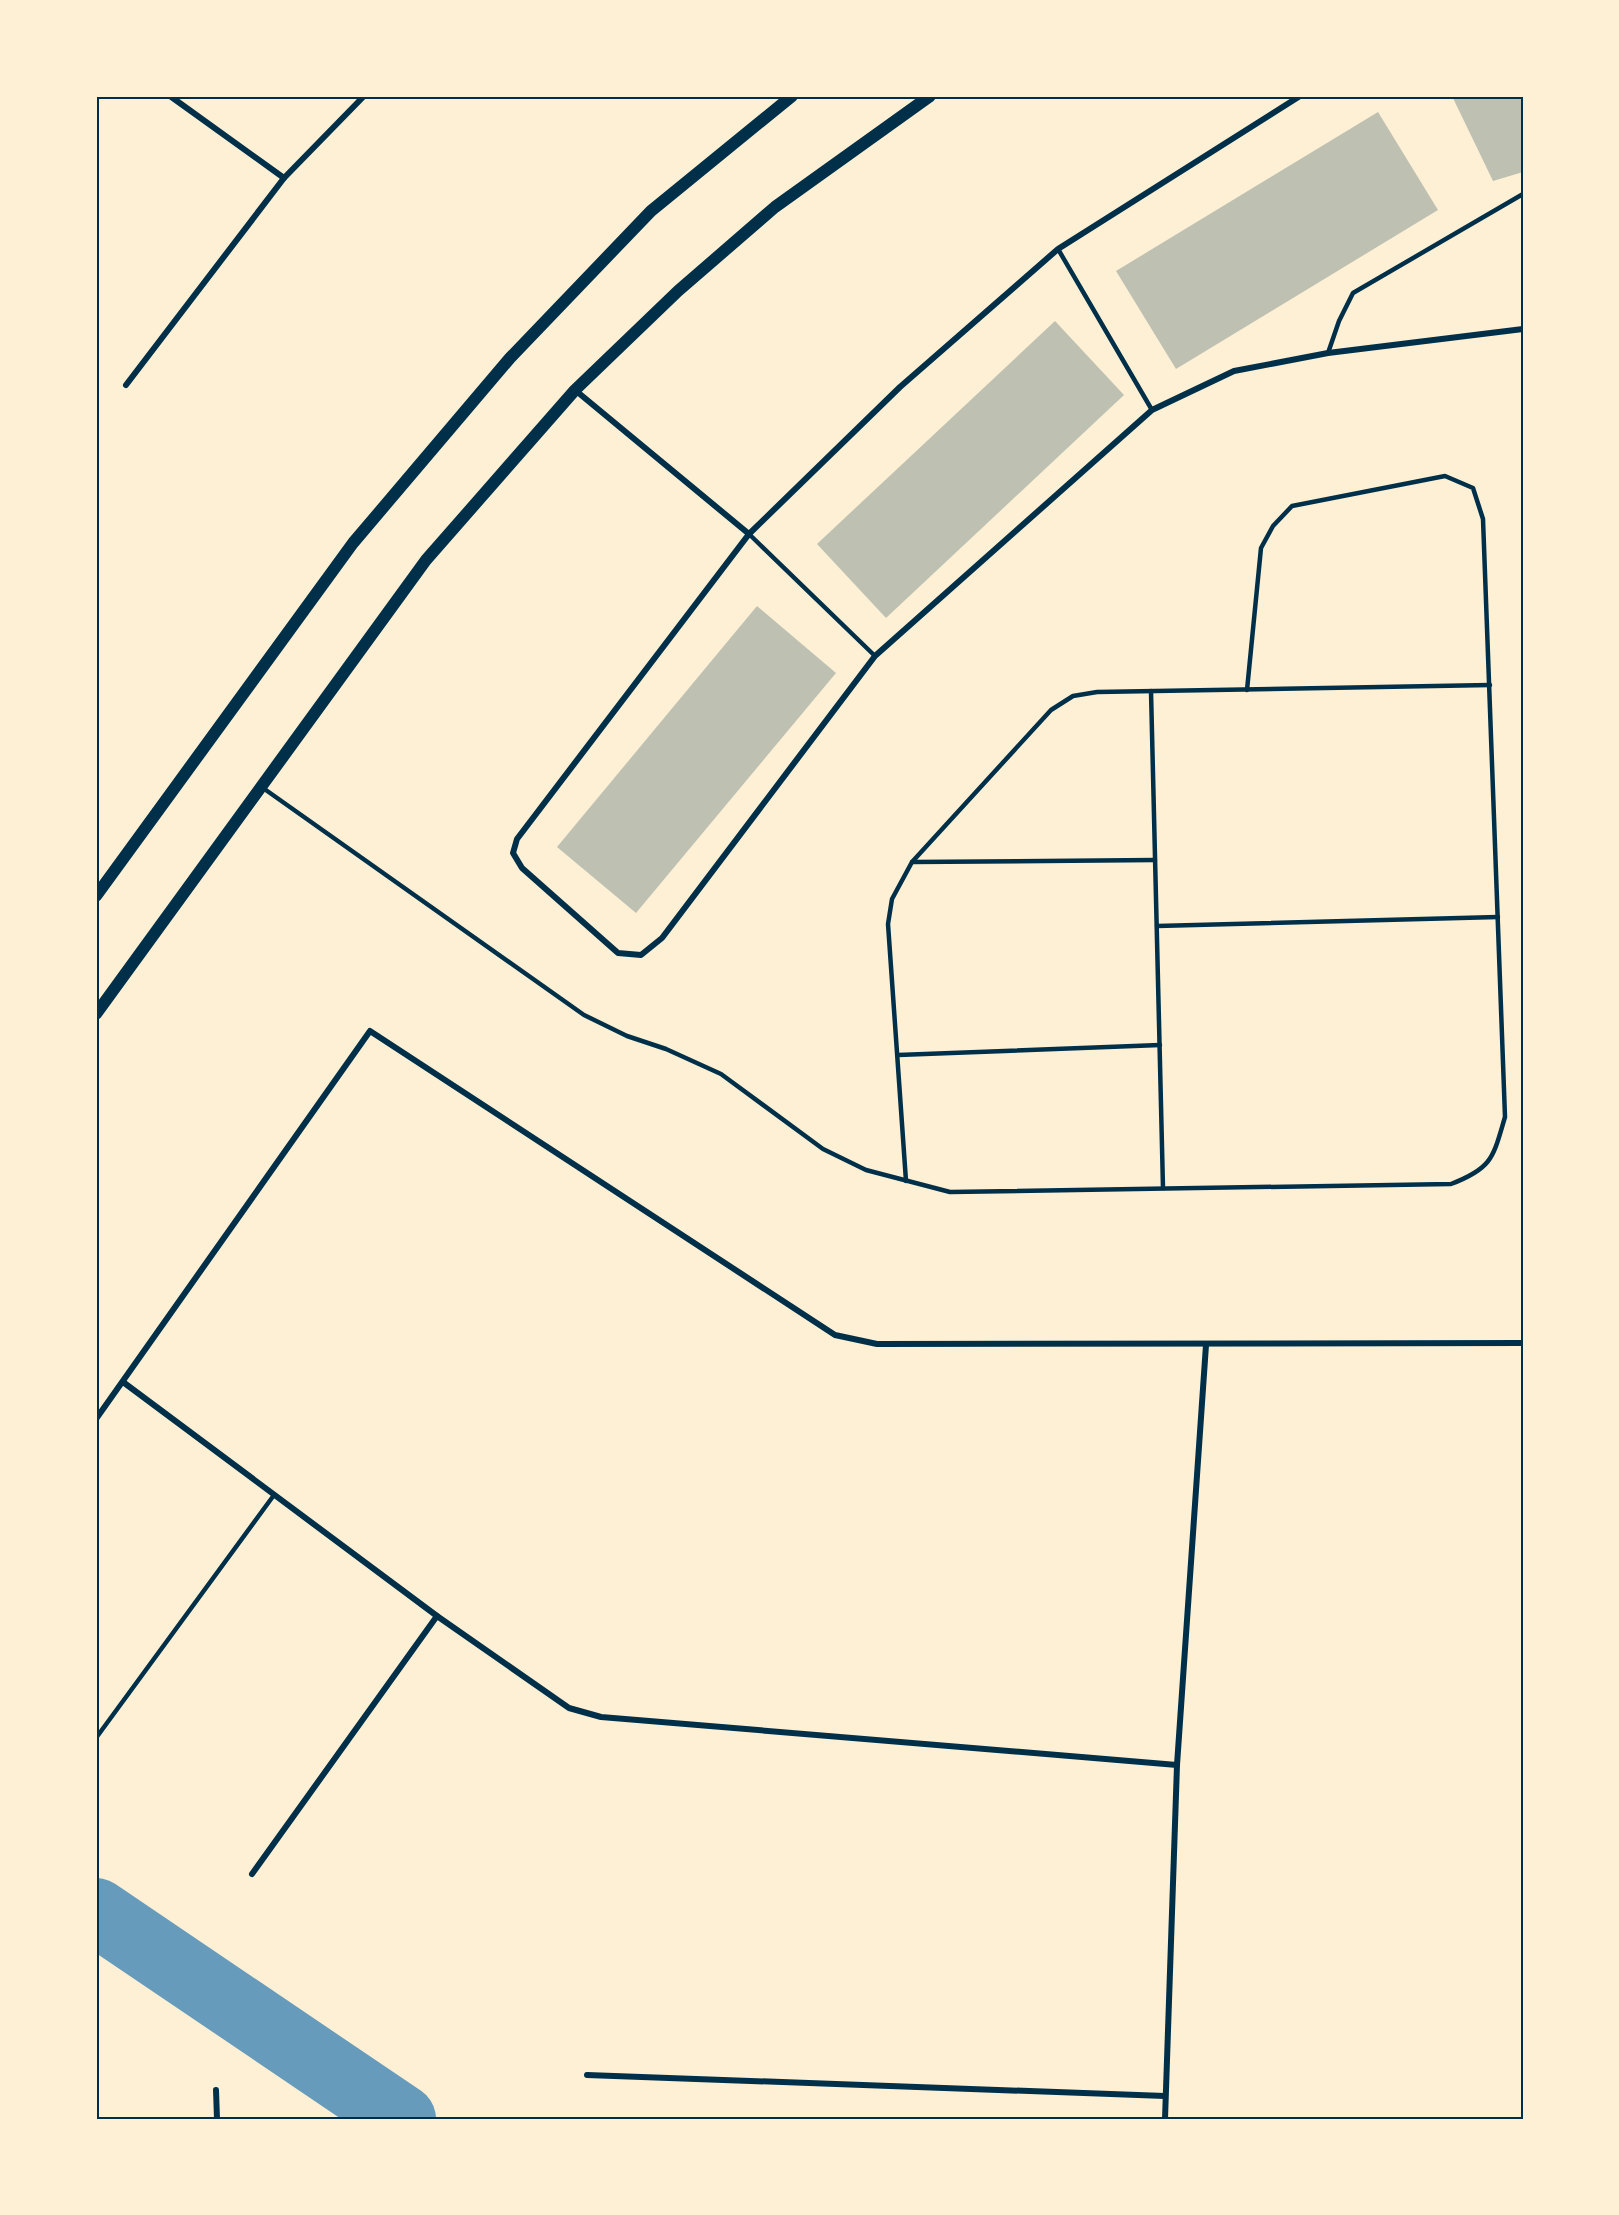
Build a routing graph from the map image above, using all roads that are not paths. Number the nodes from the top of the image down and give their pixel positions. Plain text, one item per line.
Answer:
1 (170, 96) edge
2 (364, 96) edge
3 (792, 96) edge
4 (930, 96) edge
5 (1300, 96) edge
6 (285, 178) junction
7 (1523, 194) edge
8 (1058, 249) junction
9 (1523, 329) edge
10 (1328, 353) junction
11 (126, 385) dead end
12 (575, 390) junction
13 (1152, 410) junction
14 (749, 534) junction
15 (875, 656) junction
16 (1490, 685) junction
17 (1247, 690) junction
18 (1151, 691) junction
19 (261, 786) junction
20 (1155, 860) junction
21 (912, 862) junction
22 (96, 896) edge
23 (1498, 917) junction
24 (1157, 926) junction
25 (96, 1014) edge
26 (1160, 1045) junction
27 (898, 1055) junction
28 (906, 1181) junction
29 (1163, 1188) junction
30 (1523, 1343) edge
31 (1206, 1345) junction
32 (123, 1382) junction
33 (96, 1419) edge
34 (274, 1495) junction
35 (437, 1616) junction
36 (96, 1738) edge
37 (1178, 1765) junction
38 (252, 1874) dead end
39 (587, 2075) dead end
40 (216, 2090) dead end
41 (1166, 2096) junction
42 (217, 2119) edge
43 (1165, 2119) edge

1 - 6 street
2 - 6 street
3 - 22 main road
4 - 12 main road
5 - 8 street
6 - 11 street
7 - 10 lane
8 - 13 lane
8 - 14 street
9 - 10 street
10 - 13 street
12 - 14 street
12 - 19 main road
13 - 15 street
14 - 15 lane
14 - 15 street
16 - 17 lane
16 - 17 lane
16 - 23 lane
17 - 18 lane
18 - 20 lane
18 - 21 lane
19 - 25 main road
19 - 28 lane
20 - 21 lane
20 - 24 lane
21 - 27 lane
23 - 24 lane
23 - 29 lane
24 - 26 lane
26 - 27 lane
26 - 29 lane
27 - 28 lane
28 - 29 lane
30 - 31 street
31 - 32 street
31 - 37 street
32 - 33 street
32 - 34 street
34 - 35 street
34 - 36 lane
35 - 37 street
35 - 38 street
37 - 41 street
39 - 41 street
40 - 42 street
41 - 43 street

